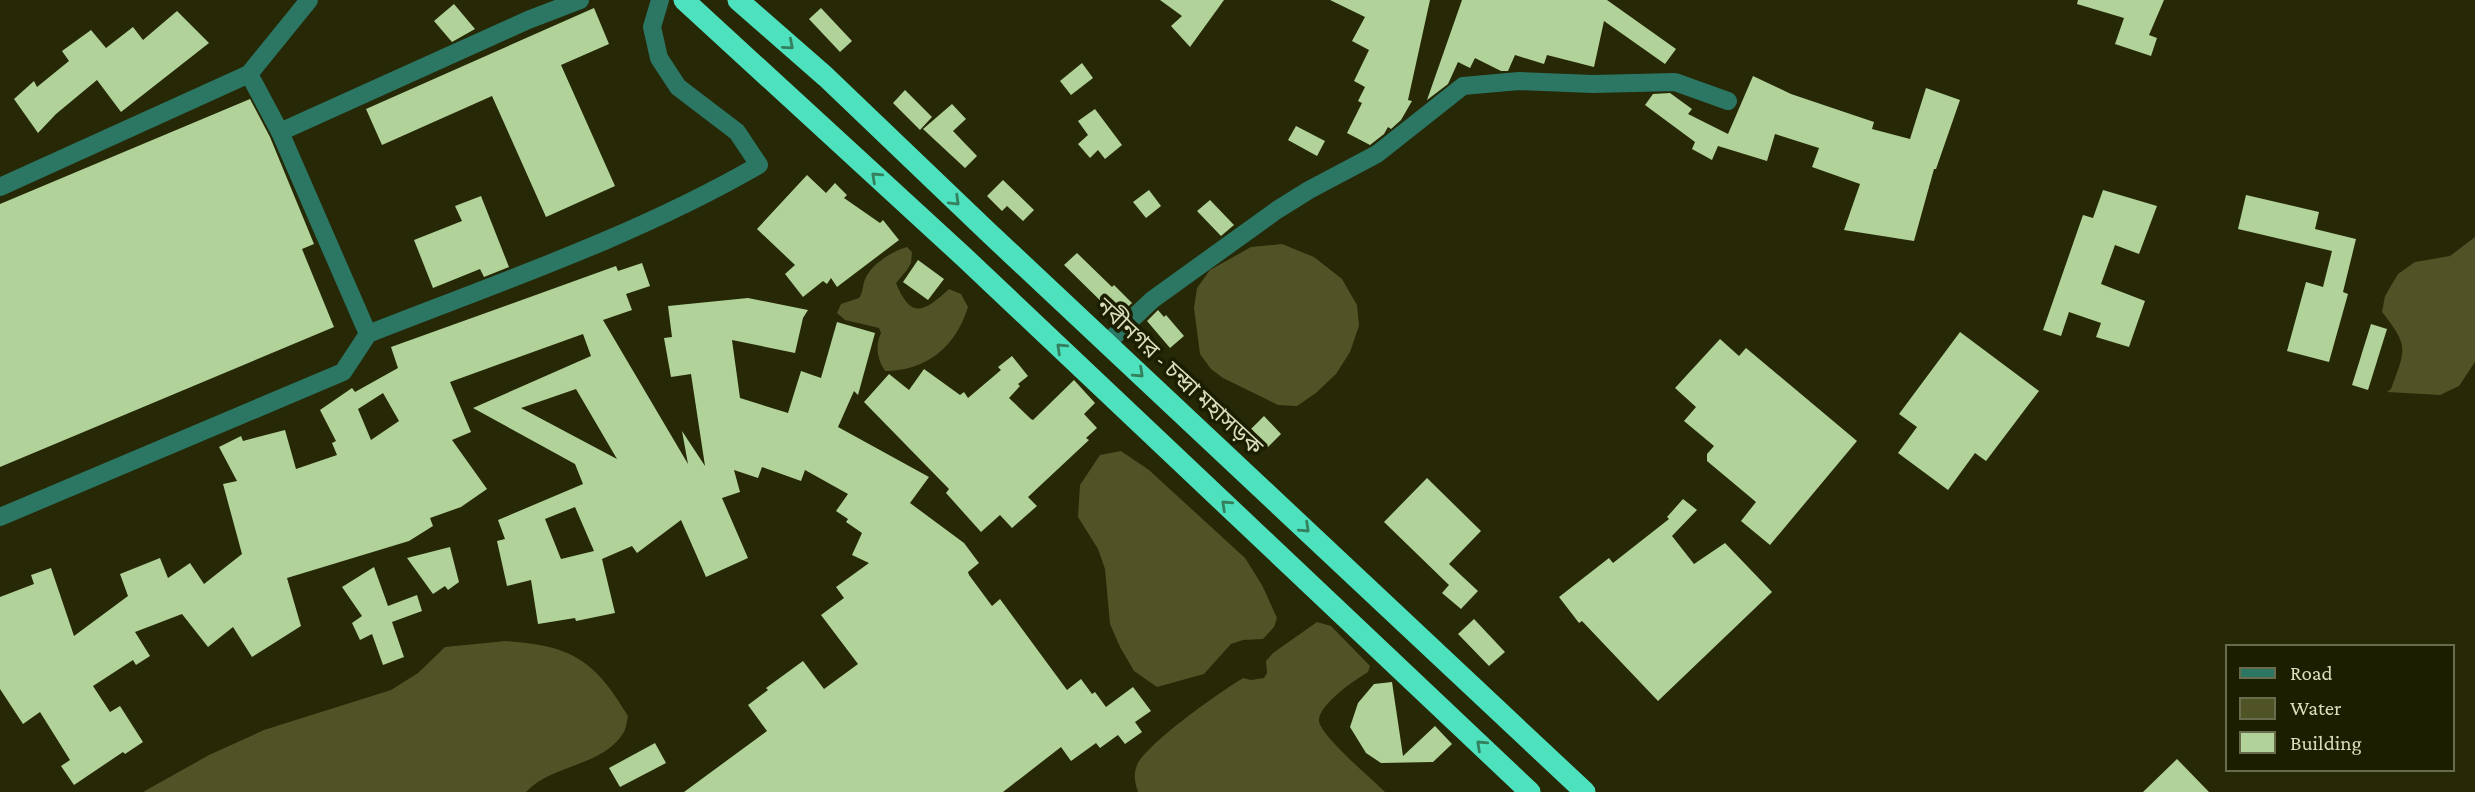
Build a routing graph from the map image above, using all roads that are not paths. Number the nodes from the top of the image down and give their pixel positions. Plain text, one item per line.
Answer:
1 (309, 0) edge
2 (580, 0) edge
3 (660, 0) edge
4 (684, 0) edge
5 (738, 0) edge
6 (249, 74) junction
7 (1728, 101) dead end
8 (280, 132) junction
9 (0, 187) edge
10 (368, 334) junction
11 (1107, 343) junction
12 (0, 517) edge
13 (1530, 792) edge
14 (1585, 792) edge

1 - 6 street
2 - 8 street
3 - 10 street
13 -> 4 highway
5 -> 11 highway, নবীনগর - চন্দ্রা মহাসড়ক
6 - 8 street
6 - 9 street
7 - 11 street
8 - 10 street
10 - 12 street
11 -> 14 highway, নবীনগর - চন্দ্রা মহাসড়ক

